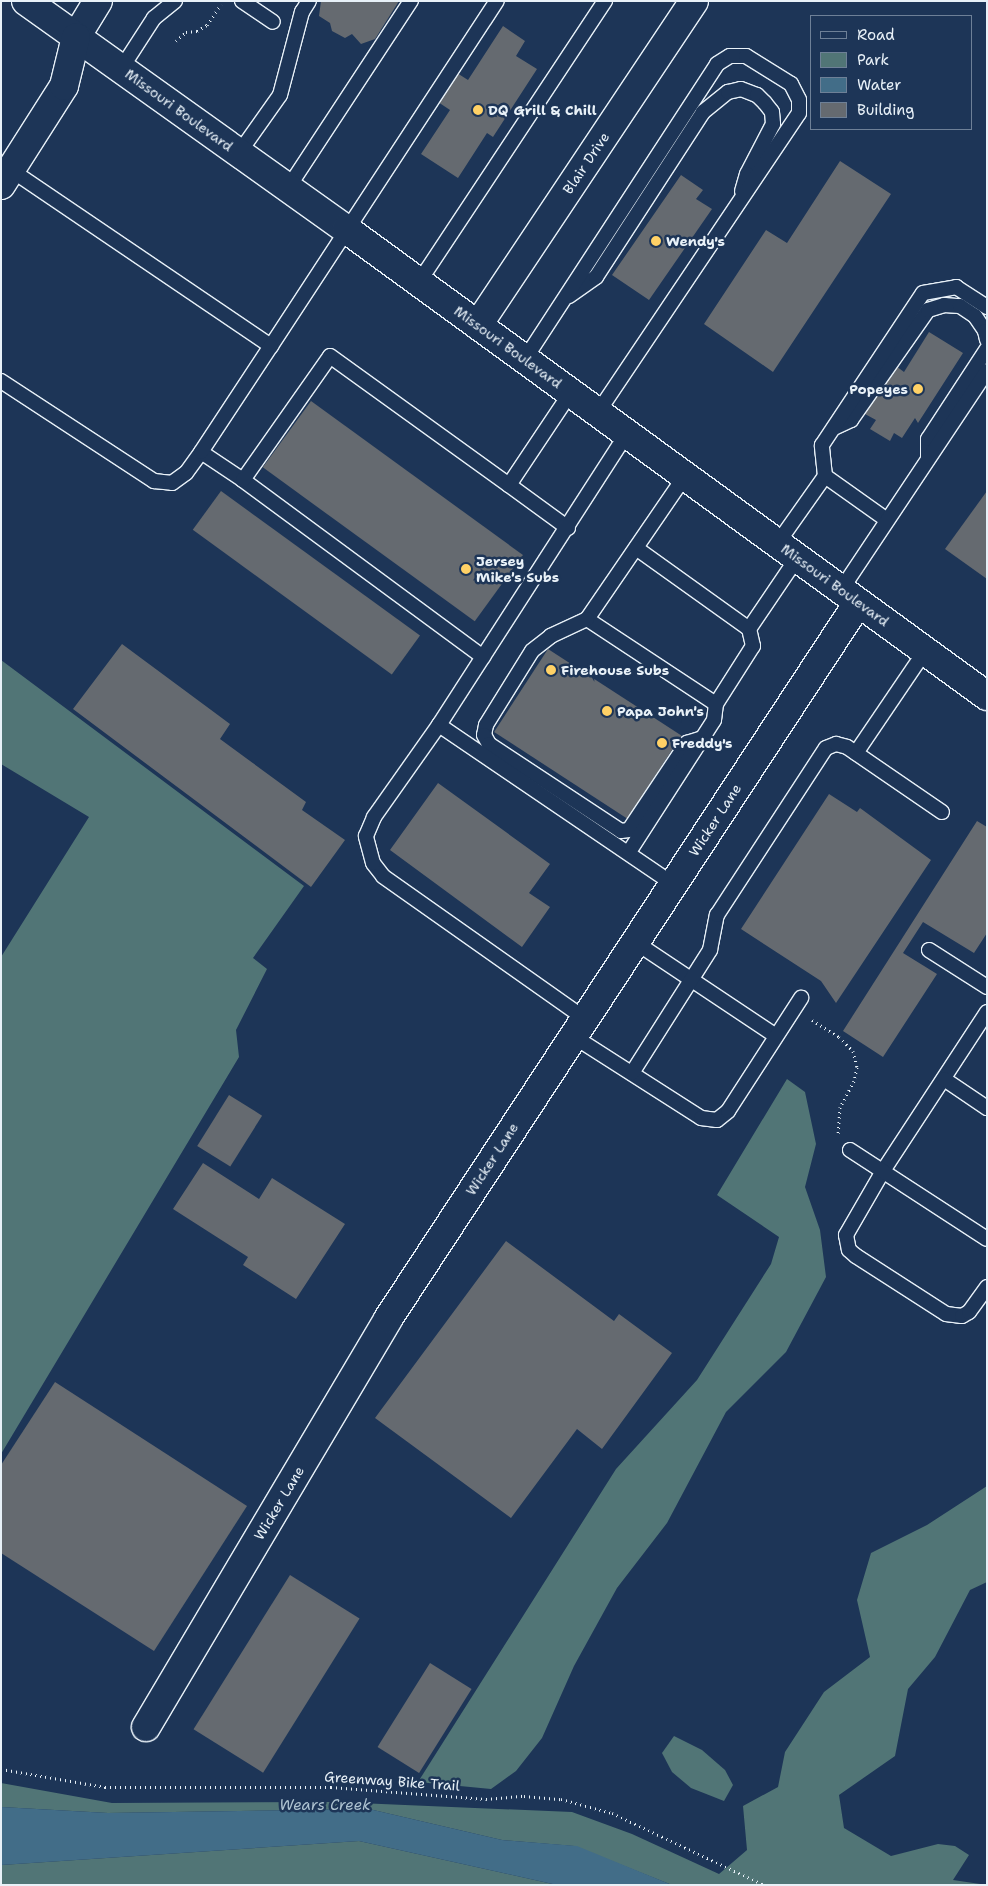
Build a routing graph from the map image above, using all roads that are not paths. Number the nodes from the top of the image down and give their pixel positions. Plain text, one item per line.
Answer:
1 (26, 1) edge
2 (98, 1) edge
3 (175, 1) edge
4 (242, 1) edge
5 (309, 1) edge
6 (411, 1) edge
7 (497, 1) edge
8 (606, 1) edge
9 (694, 1) edge
10 (273, 22) dead end
11 (76, 37) junction
12 (121, 69) junction
13 (239, 153) junction
14 (6, 178) edge
15 (288, 188) junction
16 (737, 206) junction
17 (346, 229) junction
18 (419, 282) junction
19 (562, 302) junction
20 (987, 307) edge
21 (478, 325) junction
22 (987, 340) edge
23 (270, 346) junction
24 (987, 349) edge
25 (525, 359) junction
26 (987, 371) edge
27 (1, 381) edge
28 (571, 392) junction
29 (598, 412) junction
30 (834, 428) junction
31 (627, 434) junction
32 (200, 452) junction
33 (928, 458) junction
34 (685, 476) junction
35 (825, 476) junction
36 (243, 480) junction
37 (509, 485) junction
38 (887, 520) junction
39 (568, 528) junction
40 (636, 548) junction
41 (787, 551) junction
42 (850, 596) junction
43 (587, 619) junction
44 (749, 629) junction
45 (925, 651) junction
46 (483, 657) junction
47 (987, 696) edge
48 (716, 704) junction
49 (439, 725) junction
50 (702, 738) junction
51 (856, 753) junction
52 (942, 812) dead end
53 (628, 852) junction
54 (673, 884) junction
55 (635, 942) junction
56 (929, 950) dead end
57 (691, 980) junction
58 (987, 988) edge
59 (797, 1003) road end
60 (987, 1012) edge
61 (578, 1027) junction
62 (776, 1036) junction
63 (632, 1073) junction
64 (944, 1079) junction
65 (987, 1108) edge
66 (850, 1150) road end
67 (883, 1171) junction
68 (987, 1239) edge
69 (987, 1287) edge
70 (146, 1727) dead end

1 - 11 street, Missouri Boulevard
2 - 11 street
3 - 12 lane
4 - 10 lane
5 - 13 lane
6 - 15 lane
7 - 17 lane
8 - 18 lane
9 - 21 street, Blair Drive
11 - 12 street, Missouri Boulevard
11 - 14 street
12 - 13 street, Missouri Boulevard
13 - 15 street, Missouri Boulevard
14 - 23 lane
15 - 17 street, Missouri Boulevard
16 - 19 lane
16 - 19 lane
16 - 29 lane
17 - 18 street, Missouri Boulevard
17 - 23 lane
18 - 21 street, Missouri Boulevard
19 - 25 lane
20 - 30 lane
21 - 25 street, Missouri Boulevard
22 - 30 lane
23 - 32 lane
24 - 33 lane
25 - 28 street, Missouri Boulevard
26 - 33 lane
27 - 32 lane
28 - 29 street, Missouri Boulevard
28 - 37 lane
29 - 31 street, Missouri Boulevard
30 - 35 lane
31 - 34 street, Missouri Boulevard
31 - 39 lane
32 - 36 lane
33 - 38 lane
34 - 40 lane
34 - 41 street, Missouri Boulevard
35 - 38 lane
35 - 41 lane
36 - 37 lane
36 - 46 lane
37 - 39 lane
38 - 42 lane
39 - 46 lane
40 - 43 lane
40 - 44 lane
41 - 42 street, Missouri Boulevard
41 - 44 lane
42 - 45 street, Missouri Boulevard
42 - 54 street, Wicker Lane
43 - 48 lane
43 - 50 lane
44 - 48 lane
45 - 47 street, Missouri Boulevard
45 - 51 lane
46 - 49 lane
48 - 50 lane
49 - 53 lane
49 - 61 lane
50 - 53 lane
51 - 52 lane
51 - 57 lane
53 - 54 lane
54 - 55 street, Wicker Lane
55 - 57 lane
55 - 61 street, Wicker Lane
56 - 58 lane
57 - 62 lane
57 - 63 lane
59 - 62 lane
60 - 64 lane
61 - 63 lane
61 - 70 street, Wicker Lane
62 - 63 lane
64 - 65 lane
64 - 67 lane
66 - 67 lane
67 - 68 lane
67 - 69 lane

